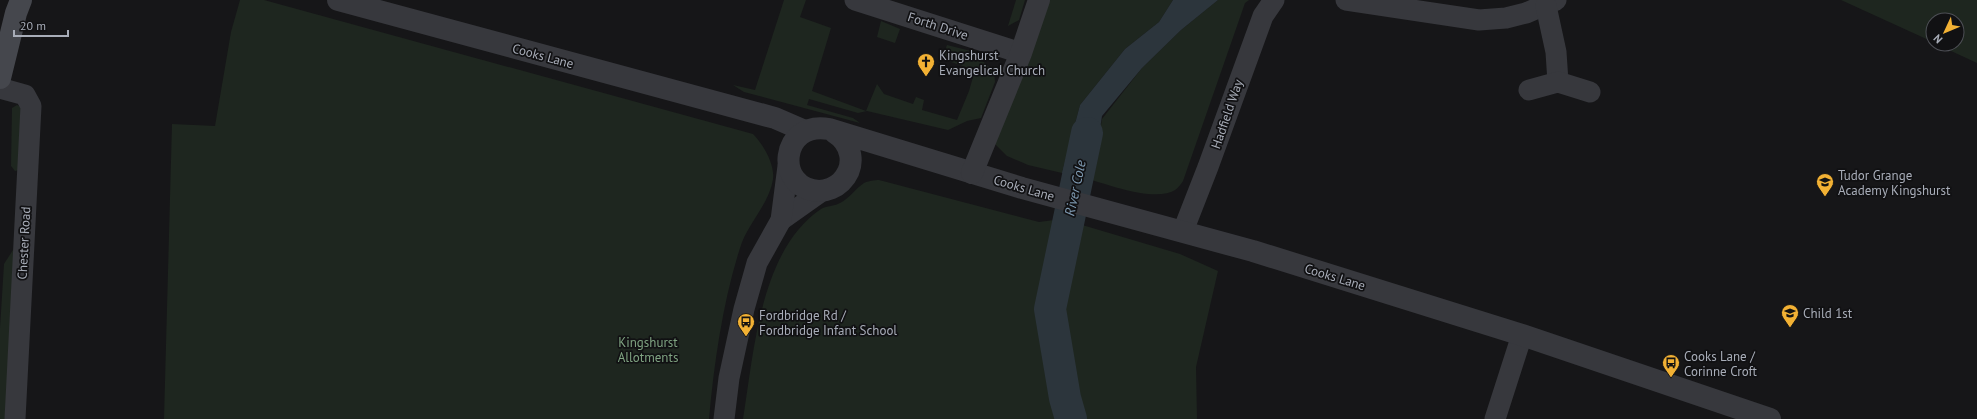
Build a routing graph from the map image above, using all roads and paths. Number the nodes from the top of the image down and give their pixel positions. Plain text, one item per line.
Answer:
1 (21, 0) edge
2 (338, 0) edge
3 (855, 0) edge
4 (1039, 0) edge
5 (1274, 0) edge
6 (1346, 0) edge
7 (1551, 3) edge
8 (1020, 53) junction
9 (0, 78) edge
10 (1558, 82) junction
11 (0, 88) edge
12 (1528, 90) dead end
13 (1590, 92) dead end
14 (749, 111) junction
15 (805, 131) junction
16 (834, 132) junction
17 (896, 150) junction
18 (788, 161) junction
19 (848, 172) junction
20 (972, 174) junction
21 (822, 191) junction
22 (780, 220) junction
23 (1183, 232) junction
24 (1522, 335) junction
25 (15, 419) edge
26 (724, 419) edge
27 (1495, 419) edge
28 (1770, 419) edge

1 - 9 main road
2 - 14 street, Cooks Lane
3 - 8 street, Forth Drive
4 - 8 street
5 - 23 street, Hadfield Way
6 - 7 street
7 - 10 street
8 - 20 street
10 - 12 street
10 - 13 street
11 - 25 street, Chester Road
14 - 15 street, Cooks Lane
14 - 18 street, Cooks Lane
15 - 16 street, Cooks Lane
15 - 18 street
16 - 17 street, Cooks Lane
16 - 19 street
17 - 19 street
17 - 20 street, Cooks Lane
18 - 21 street, Cooks Lane
18 - 22 street
19 - 21 street
20 - 23 street, Cooks Lane
21 - 22 street
22 - 26 street
23 - 24 street, Cooks Lane
24 - 27 street
24 - 28 street, Cooks Lane

